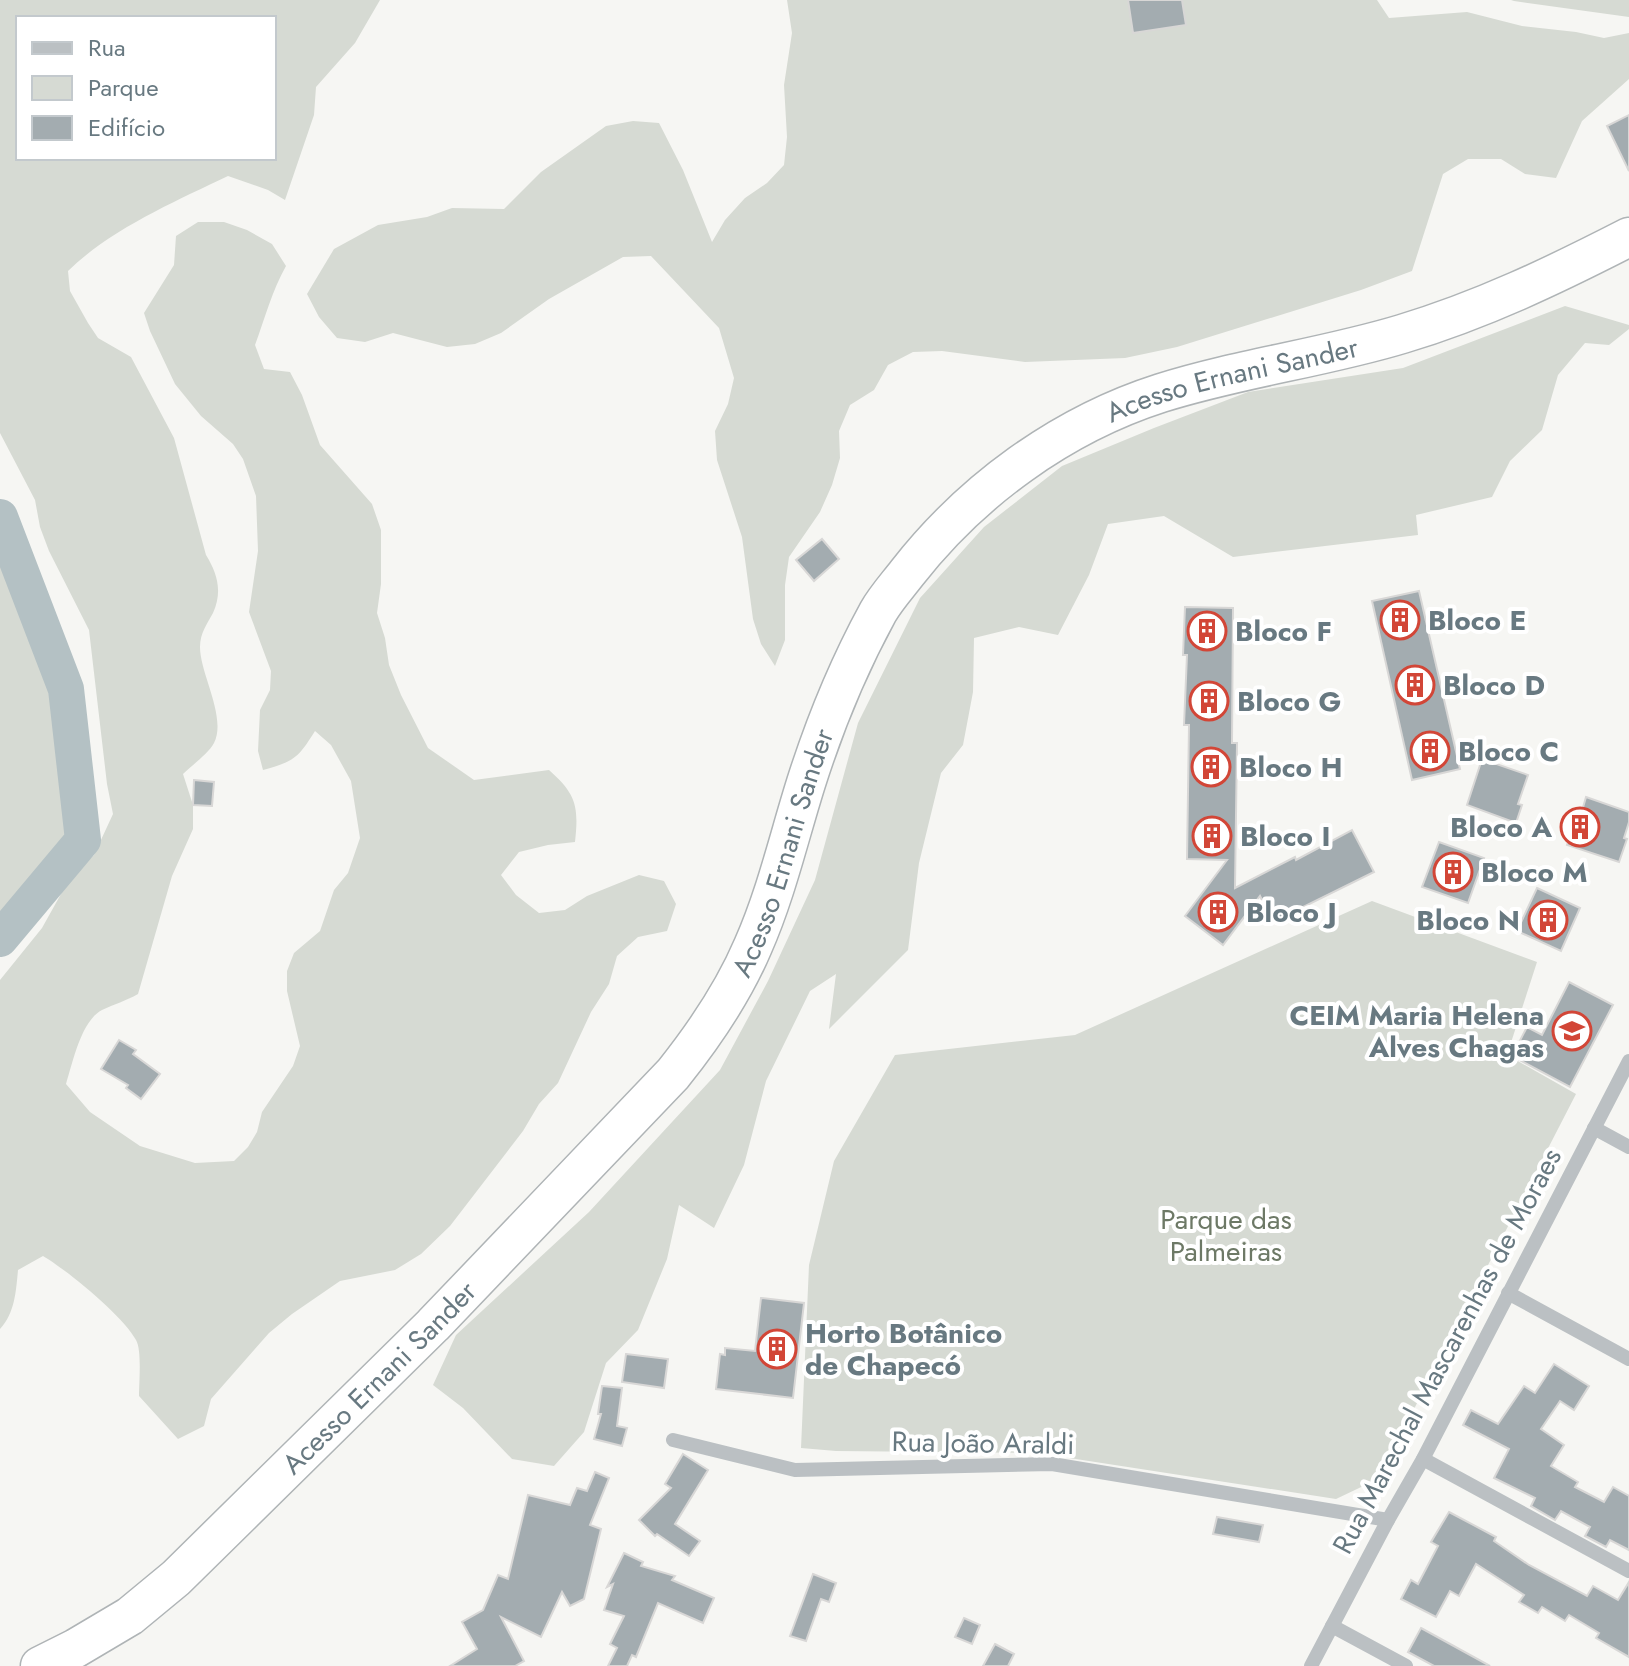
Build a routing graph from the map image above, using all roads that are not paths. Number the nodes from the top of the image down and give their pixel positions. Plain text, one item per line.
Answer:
1 (1629, 237) edge
2 (1629, 1061) edge
3 (1594, 1128) junction
4 (1629, 1147) edge
5 (1508, 1293) junction
6 (1629, 1359) edge
7 (673, 1440) dead end
8 (1423, 1459) junction
9 (1388, 1520) junction
10 (1629, 1571) edge
11 (1332, 1626) junction
12 (40, 1666) edge
13 (1311, 1666) edge
14 (1406, 1666) edge

1 - 12 highway, Acesso Ernani Sander
2 - 3 street, Rua Marechal Mascarenhas de Moraes
3 - 4 street
3 - 5 street, Rua Marechal Mascarenhas de Moraes
5 - 6 street
5 - 8 street, Rua Marechal Mascarenhas de Moraes
7 - 9 street, Rua João Araldi
8 - 9 street, Rua Marechal Mascarenhas de Moraes
8 - 10 street
9 - 11 street, Rua Marechal Mascarenhas de Moraes
11 - 13 street, Rua Marechal Mascarenhas de Moraes
11 - 14 street

